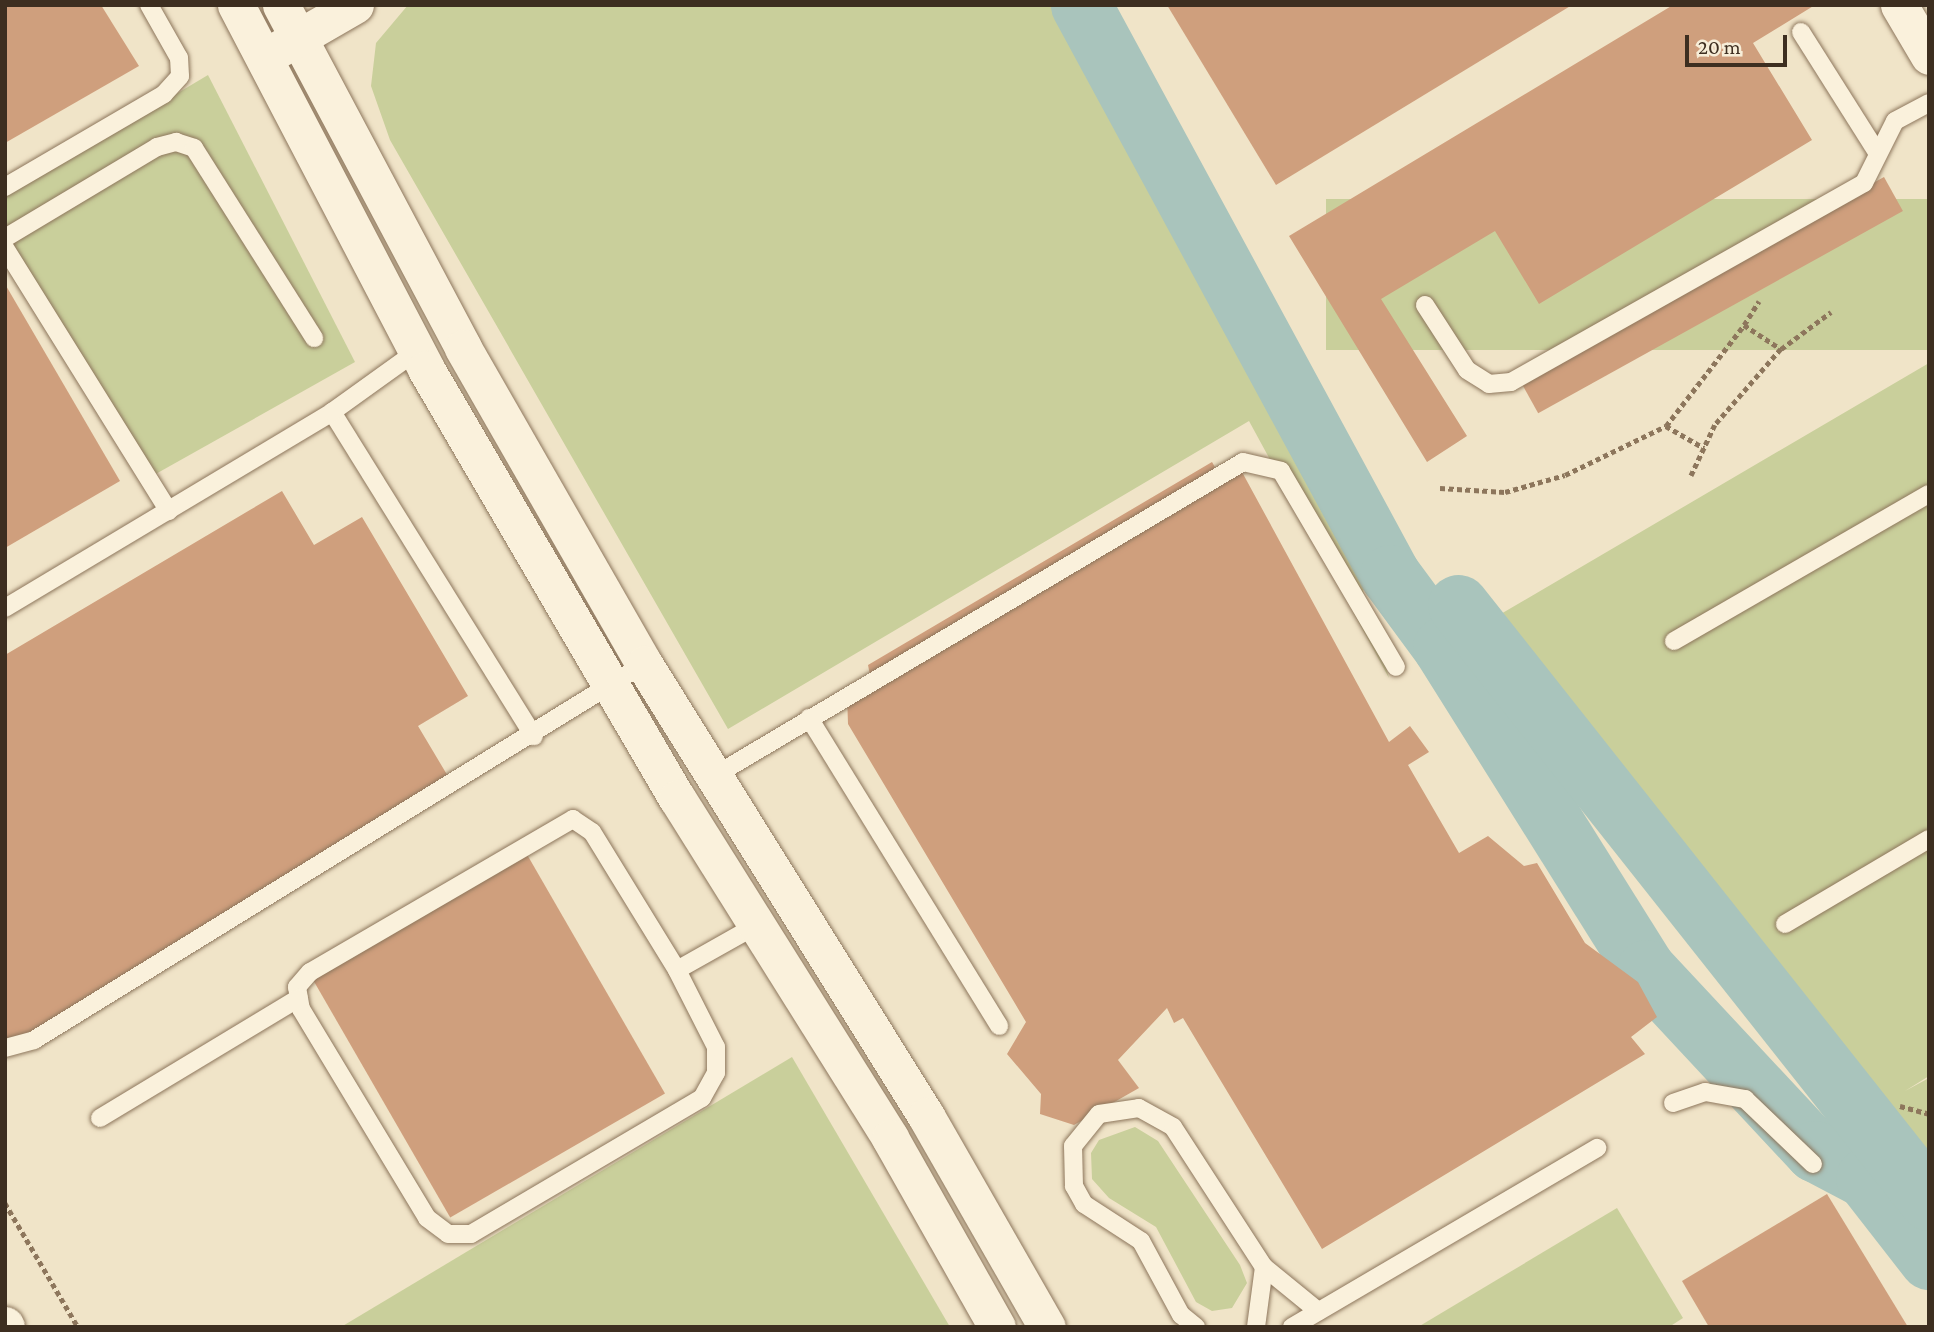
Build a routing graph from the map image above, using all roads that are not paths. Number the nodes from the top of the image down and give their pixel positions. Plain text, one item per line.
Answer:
1 (149, 5) edge
2 (236, 5) edge
3 (281, 5) edge
4 (355, 5) edge
5 (1899, 5) edge
6 (1801, 32) dead end
7 (299, 38) junction
8 (1929, 56) edge
9 (262, 59) junction
10 (1929, 103) edge
11 (1877, 152) junction
12 (5, 187) edge
13 (5, 238) edge
14 (5, 248) edge
15 (1424, 305) dead end
16 (314, 338) dead end
17 (417, 351) junction
18 (332, 412) junction
19 (1929, 494) edge
20 (169, 511) junction
21 (5, 608) edge
22 (1674, 641) dead end
23 (644, 663) junction
24 (1396, 667) dead end
25 (611, 685) junction
26 (809, 718) junction
27 (534, 736) junction
28 (714, 776) junction
29 (1929, 839) edge
30 (1785, 924) dead end
31 (757, 925) junction
32 (677, 970) junction
33 (299, 998) junction
34 (999, 1026) dead end
35 (5, 1048) edge
36 (1673, 1102) dead end
37 (100, 1118) dead end
38 (1597, 1148) dead end
39 (1813, 1164) dead end
40 (1264, 1267) junction
41 (1318, 1311) junction
42 (1195, 1326) edge
43 (997, 1327) edge
44 (1046, 1327) edge
45 (1256, 1327) edge
46 (1293, 1327) edge

1 - 12 lane
2 - 9 street
3 - 7 street
4 - 7 street
5 - 8 street
6 - 11 lane
7 - 9 street
7 - 23 street
9 - 17 street
10 - 11 lane
11 - 15 lane
13 - 16 lane
14 - 20 lane
17 - 18 lane
17 - 25 street
18 - 20 lane
18 - 27 lane
19 - 22 lane
20 - 21 lane
23 - 25 lane
23 - 28 street
24 - 26 lane
25 - 27 lane
25 - 31 street
26 - 28 lane
26 - 34 lane
27 - 35 lane
28 - 44 street
29 - 30 lane
31 - 32 lane
31 - 43 street
32 - 33 lane
32 - 33 lane
33 - 37 lane
36 - 39 lane
38 - 41 lane
40 - 41 lane
40 - 42 lane
40 - 45 lane
41 - 46 lane

